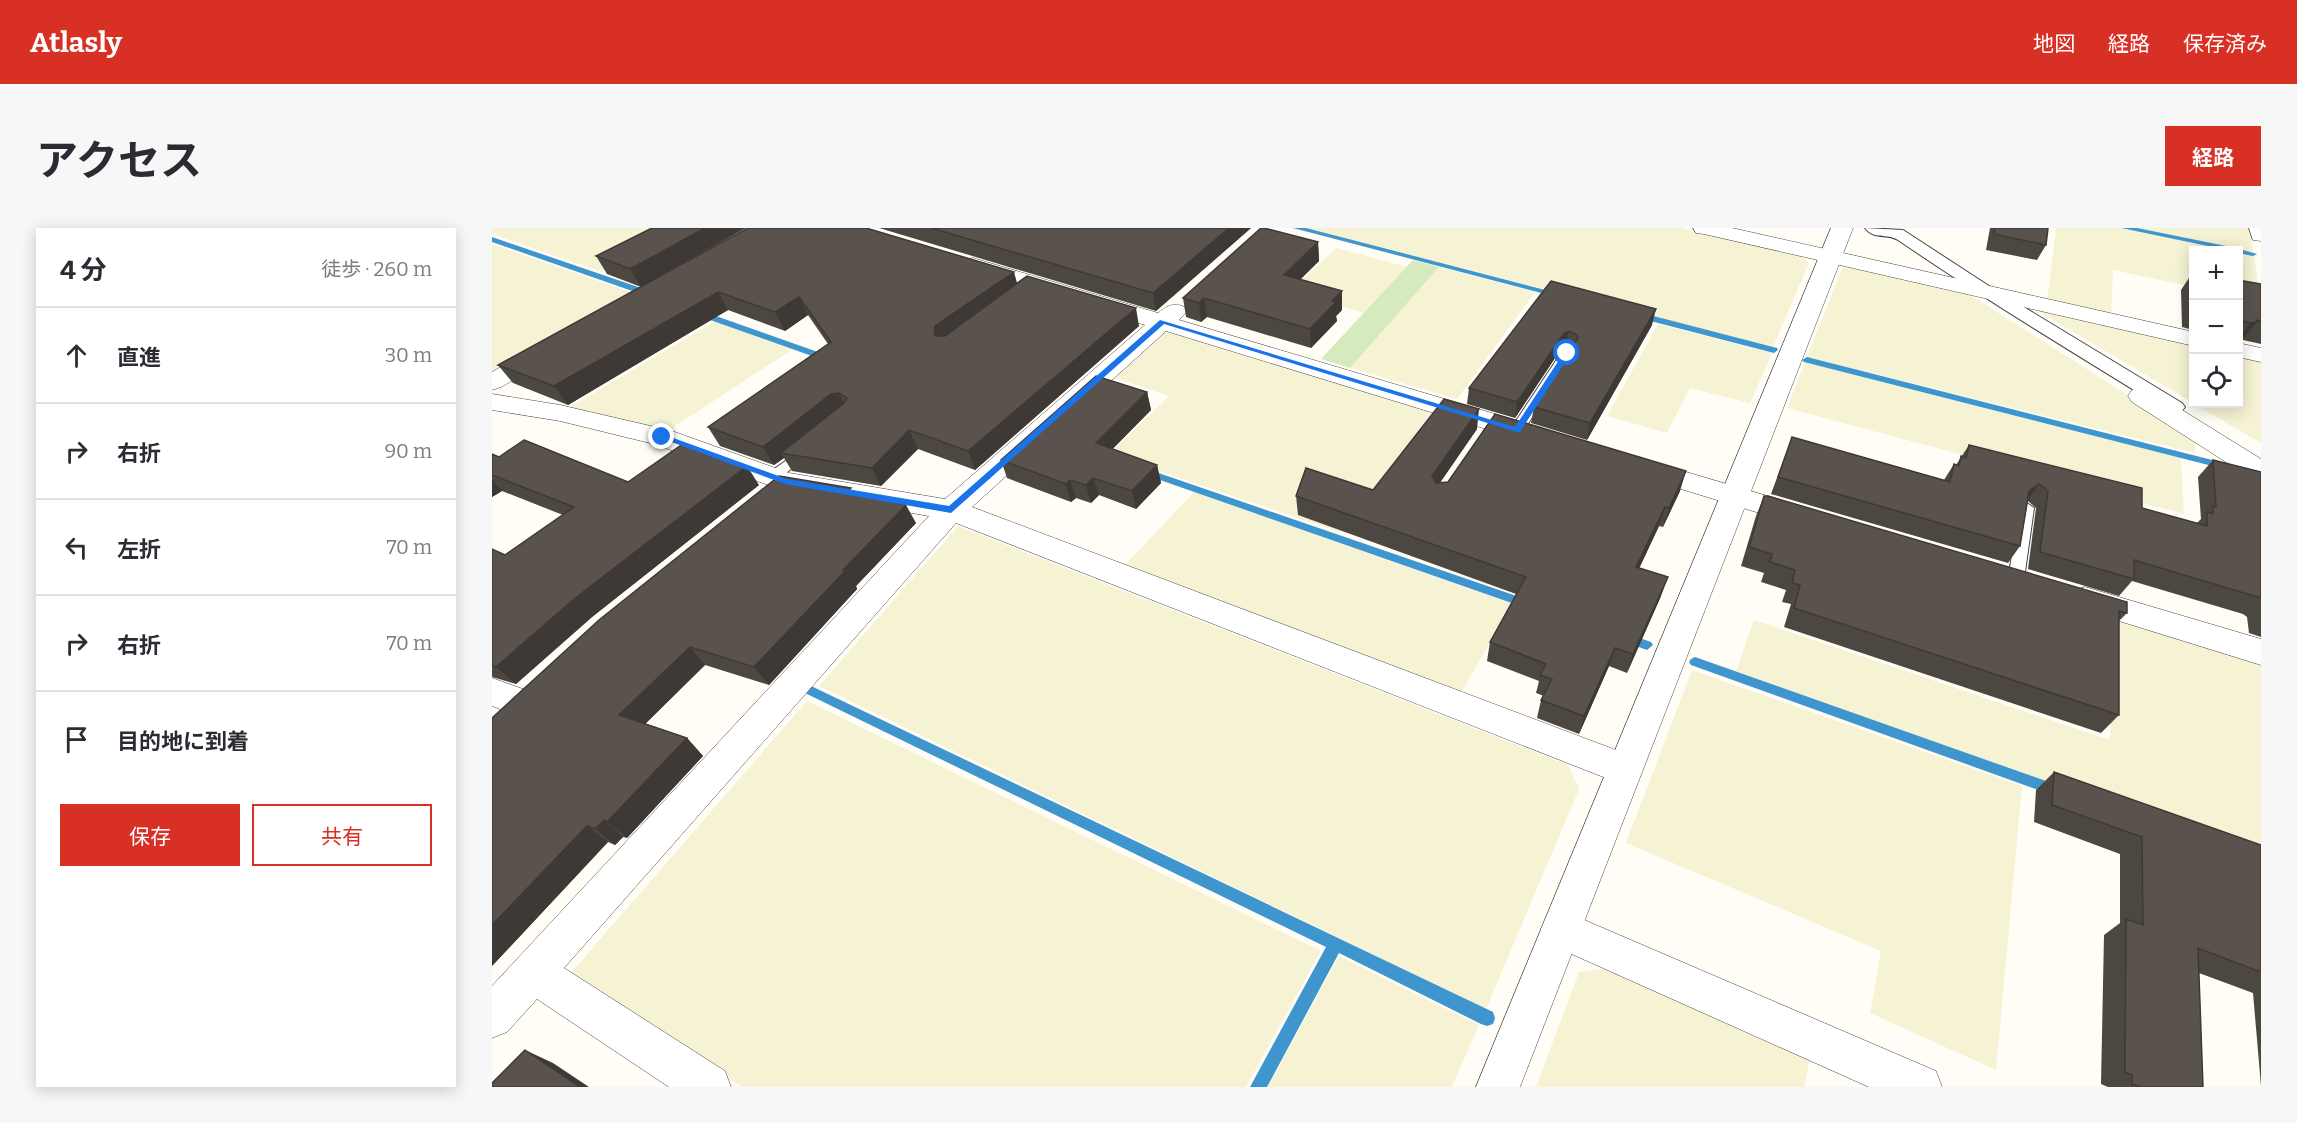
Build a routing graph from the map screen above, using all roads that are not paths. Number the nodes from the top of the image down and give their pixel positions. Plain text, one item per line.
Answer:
1 (1704, 228) edge
2 (1874, 228) edge
3 (2260, 228) edge
4 (2261, 235) edge
5 (1836, 242) edge
6 (947, 258) edge
7 (1198, 290) edge
8 (1990, 293) junction
9 (1163, 322) junction
10 (2189, 338) edge
11 (563, 342) edge
12 (2243, 351) edge
13 (1567, 353) edge
14 (2261, 355) edge
15 (492, 382) edge
16 (2141, 396) dead end
17 (492, 402) edge
18 (1517, 430) junction
19 (819, 440) edge
20 (1551, 440) edge
21 (2261, 460) edge
22 (1620, 461) edge
23 (2261, 472) edge
24 (772, 487) junction
25 (1734, 496) junction
26 (2026, 508) edge
27 (951, 510) junction
28 (1824, 522) edge
29 (2027, 582) joint
30 (2261, 652) edge
31 (546, 681) edge
32 (504, 707) edge
33 (1624, 769) junction
34 (1561, 929) junction
35 (532, 972) junction
36 (492, 1017) edge
37 (709, 1087) edge
38 (1498, 1087) edge
39 (1920, 1087) edge

1 - 5 street
2 - 8 street
3 - 4 street
5 - 8 street
5 - 25 street
6 - 9 street
7 - 9 street
8 - 10 street
8 - 21 street
9 - 18 street
9 - 27 street
11 - 15 street
12 - 14 street
13 - 18 lane
16 - 23 street
17 - 24 street
18 - 20 street
19 - 24 lane
22 - 25 street
24 - 27 street
25 - 28 street
25 - 33 street
26 - 29 lane
27 - 33 street
27 - 35 street
29 - 30 street
31 - 32 street
33 - 34 street
34 - 38 street
34 - 39 street
35 - 36 street
35 - 37 street

